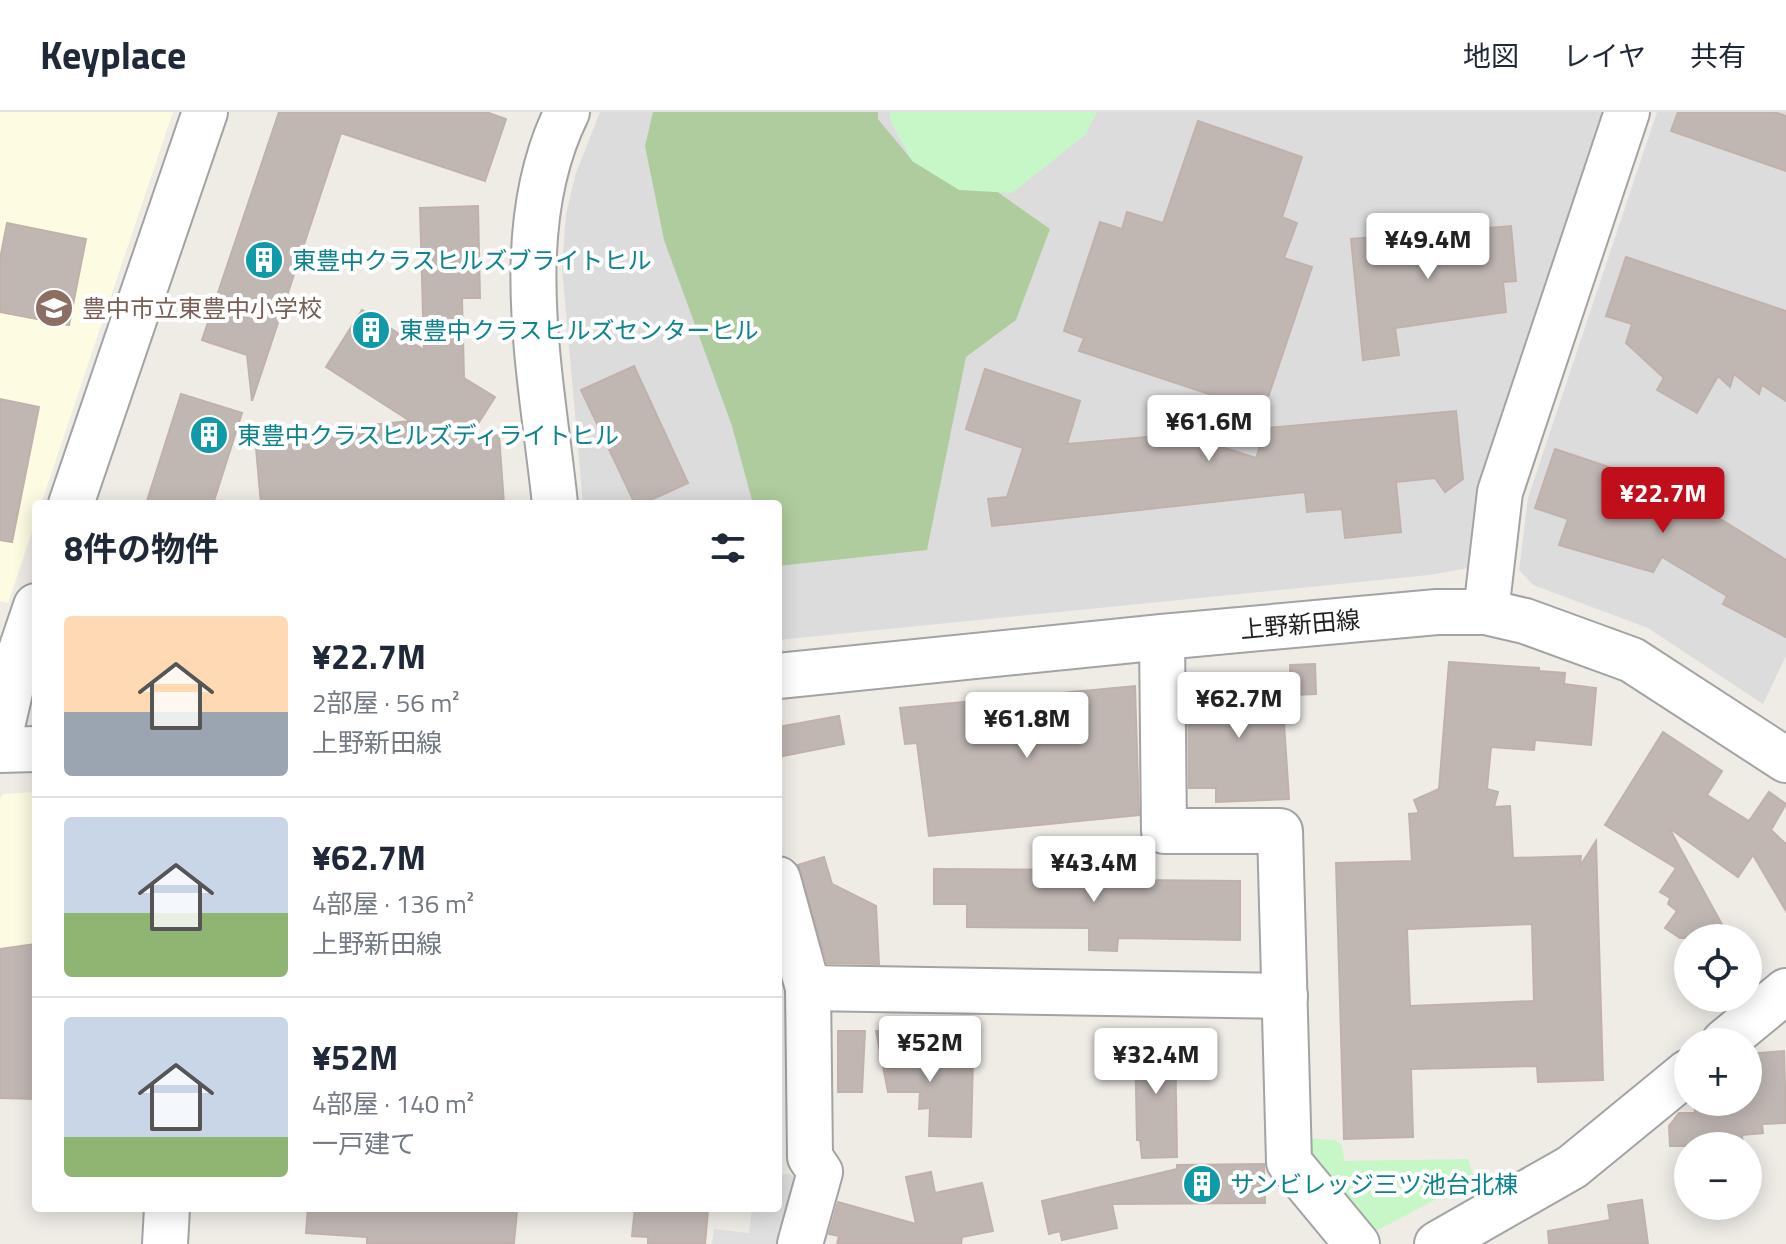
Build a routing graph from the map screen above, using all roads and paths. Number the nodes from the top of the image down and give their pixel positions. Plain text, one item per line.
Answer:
1 (205, 112) edge
2 (567, 112) edge
3 (1627, 112) edge
4 (72, 500) edge
5 (555, 500) edge
6 (1486, 612) junction
7 (32, 618) edge
8 (1162, 637) junction
9 (782, 676) edge
10 (0, 735) edge
11 (32, 749) edge
12 (0, 750) edge
13 (1786, 760) edge
14 (782, 894) edge
15 (808, 988) junction
16 (1786, 991) edge
17 (1285, 996) junction
18 (1741, 1028) edge
19 (1674, 1083) edge
20 (794, 1158) edge
21 (167, 1212) edge
22 (1503, 1228) edge
23 (165, 1244) edge
24 (800, 1244) edge
25 (1357, 1244) edge
26 (1437, 1244) edge

1 - 4 street
2 - 5 street
3 - 6 street
6 - 8 street, 上野新田線
6 - 13 street, 上野新田線
7 - 10 street
8 - 9 street, 上野新田線
8 - 17 street
11 - 12 street
14 - 15 street
15 - 17 street
15 - 20 street
16 - 18 street
17 - 25 street
19 - 22 street
20 - 24 street
21 - 23 street
22 - 26 street

